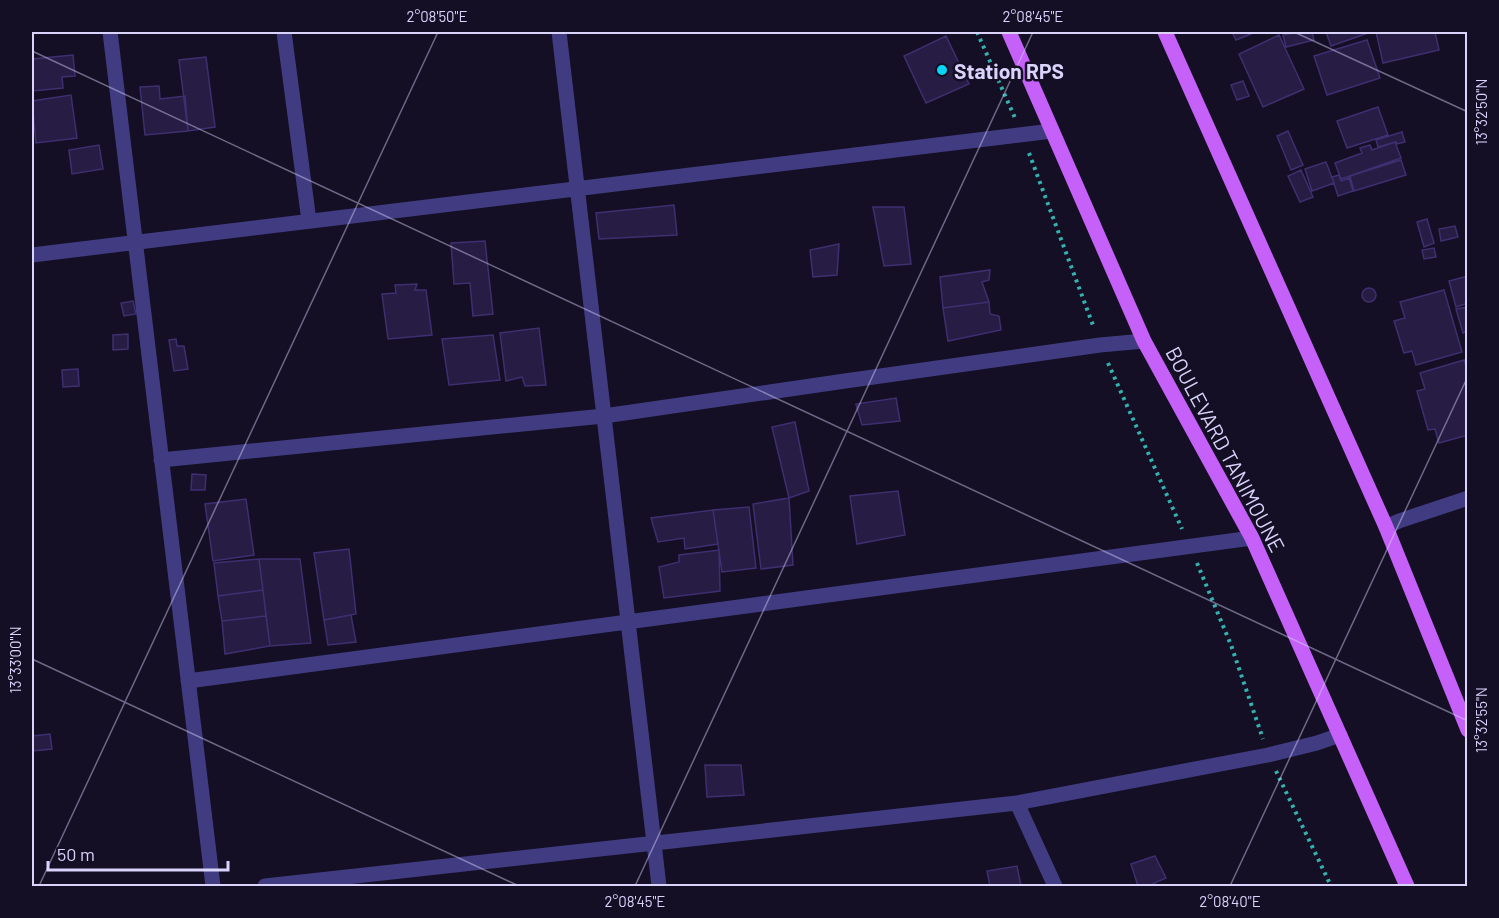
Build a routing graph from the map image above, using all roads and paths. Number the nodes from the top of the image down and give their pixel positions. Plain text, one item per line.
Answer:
1 (110, 32) edge
2 (284, 32) edge
3 (559, 32) edge
4 (977, 32) edge
5 (1009, 32) edge
6 (1165, 32) edge
7 (1052, 131) junction
8 (1022, 134) junction
9 (577, 189) junction
10 (309, 221) junction
11 (135, 242) junction
12 (32, 255) edge
13 (1144, 341) junction
14 (1100, 345) junction
15 (604, 416) junction
16 (161, 460) junction
17 (1467, 498) edge
18 (1386, 527) junction
19 (1252, 538) junction
20 (1191, 547) junction
21 (628, 622) junction
22 (188, 681) junction
23 (1467, 730) edge
24 (1340, 735) junction
25 (1268, 755) junction
26 (1017, 803) junction
27 (654, 845) junction
28 (213, 886) edge
29 (265, 886) edge
30 (659, 886) edge
31 (1055, 886) edge
32 (1331, 886) edge
33 (1407, 886) edge

1 - 11 street
2 - 10 street
3 - 9 street
4 - 8 path
5 - 7 main road, BOULEVARD TANIMOUNE
6 - 18 main road
7 - 8 street
7 - 13 main road, BOULEVARD TANIMOUNE
8 - 9 street
8 - 14 path
9 - 10 street
9 - 15 street
10 - 11 street
11 - 12 street
11 - 16 street
13 - 14 street
13 - 19 main road, BOULEVARD TANIMOUNE
14 - 15 street
14 - 20 path
15 - 16 street
15 - 21 street
16 - 22 street
17 - 18 street
18 - 23 main road
19 - 20 street
19 - 24 main road, BOULEVARD TANIMOUNE
20 - 21 street
20 - 25 path
21 - 22 street
21 - 27 street
22 - 28 street
24 - 25 street
24 - 33 main road, BOULEVARD TANIMOUNE
25 - 26 street
25 - 32 path
26 - 27 street
26 - 31 street
27 - 29 street
27 - 30 street

